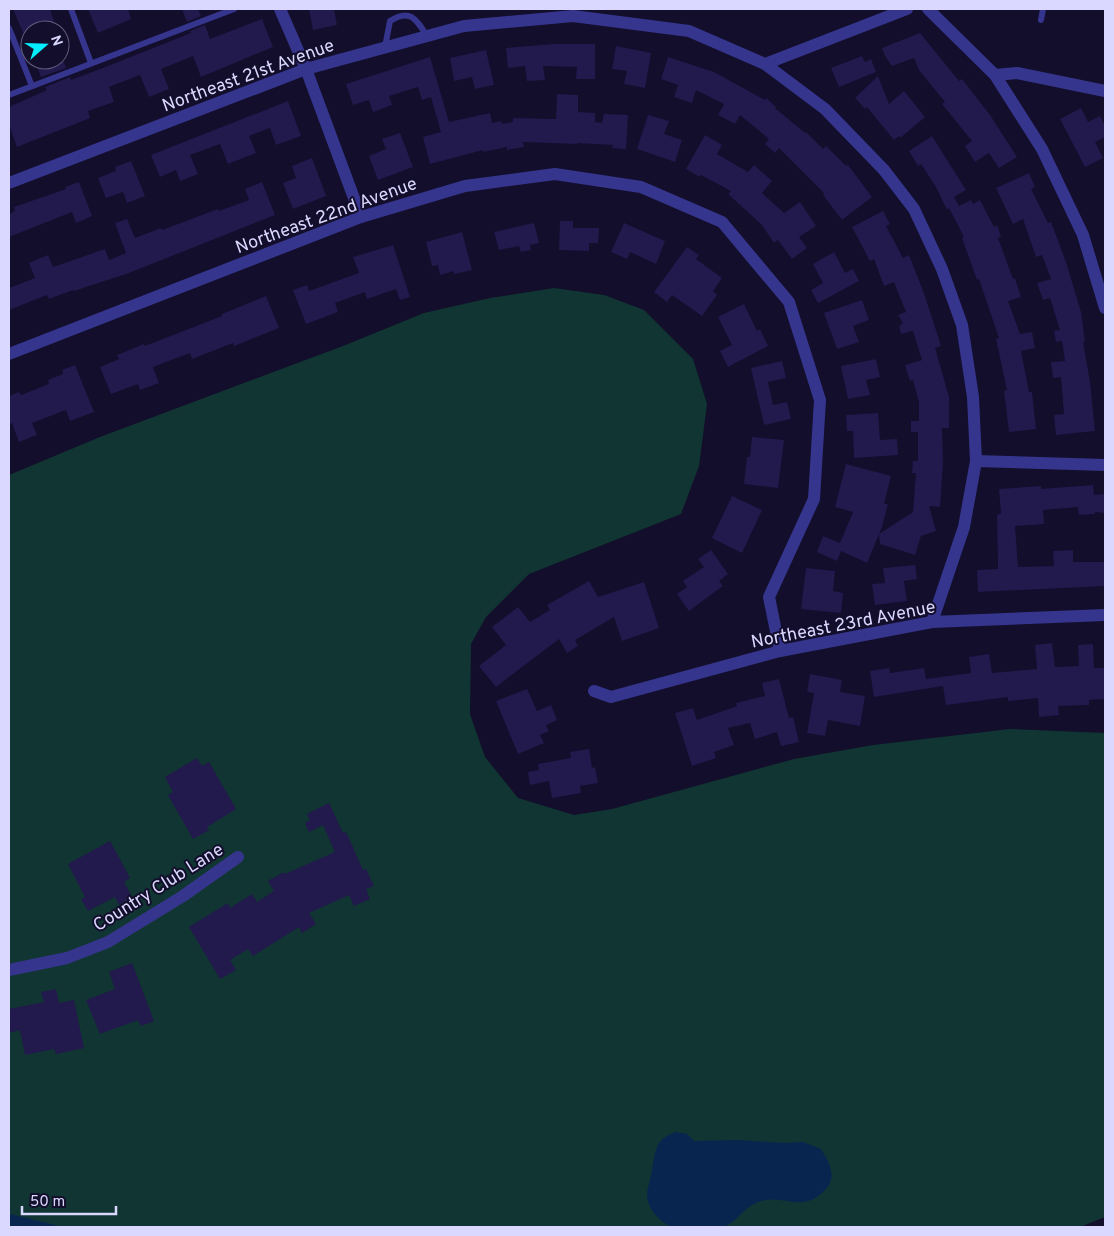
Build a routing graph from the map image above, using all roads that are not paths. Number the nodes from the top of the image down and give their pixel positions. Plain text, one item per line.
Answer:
1 (70, 9) edge
2 (234, 9) edge
3 (280, 9) edge
4 (907, 9) edge
5 (928, 9) edge
6 (1043, 9) edge
7 (555, 13) edge
8 (1041, 20) dead end
9 (9, 28) edge
10 (427, 36) junction
11 (385, 48) junction
12 (91, 63) junction
13 (765, 64) junction
14 (306, 69) junction
15 (995, 74) junction
16 (32, 86) junction
17 (1105, 91) edge
18 (9, 95) edge
19 (9, 184) edge
20 (361, 217) junction
21 (1105, 308) edge
22 (9, 354) edge
23 (976, 461) junction
24 (1105, 465) edge
25 (1105, 615) edge
26 (932, 622) junction
27 (780, 651) junction
28 (594, 691) dead end
29 (238, 857) dead end
30 (9, 970) edge

1 - 12 lane
2 - 12 lane
3 - 14 street
4 - 13 street
5 - 15 street
6 - 8 lane
7 - 10 street, Northeast 21st Avenue
7 - 13 street, Northeast 21st Avenue
9 - 16 lane
10 - 11 street, Northeast 21st Avenue
10 - 11 lane
11 - 14 street, Northeast 21st Avenue
12 - 16 lane
13 - 23 street, Northeast 21st Avenue
14 - 19 street, Northeast 21st Avenue
14 - 20 street
15 - 17 street
15 - 21 street
16 - 18 lane
20 - 22 street, Northeast 22nd Avenue
20 - 27 street, Northeast 22nd Avenue
23 - 24 street
23 - 26 street, Northeast 21st Avenue
25 - 26 street, Northeast 23rd Avenue
26 - 27 street, Northeast 23rd Avenue
27 - 28 street, Northeast 23rd Avenue
29 - 30 street, Country Club Lane

